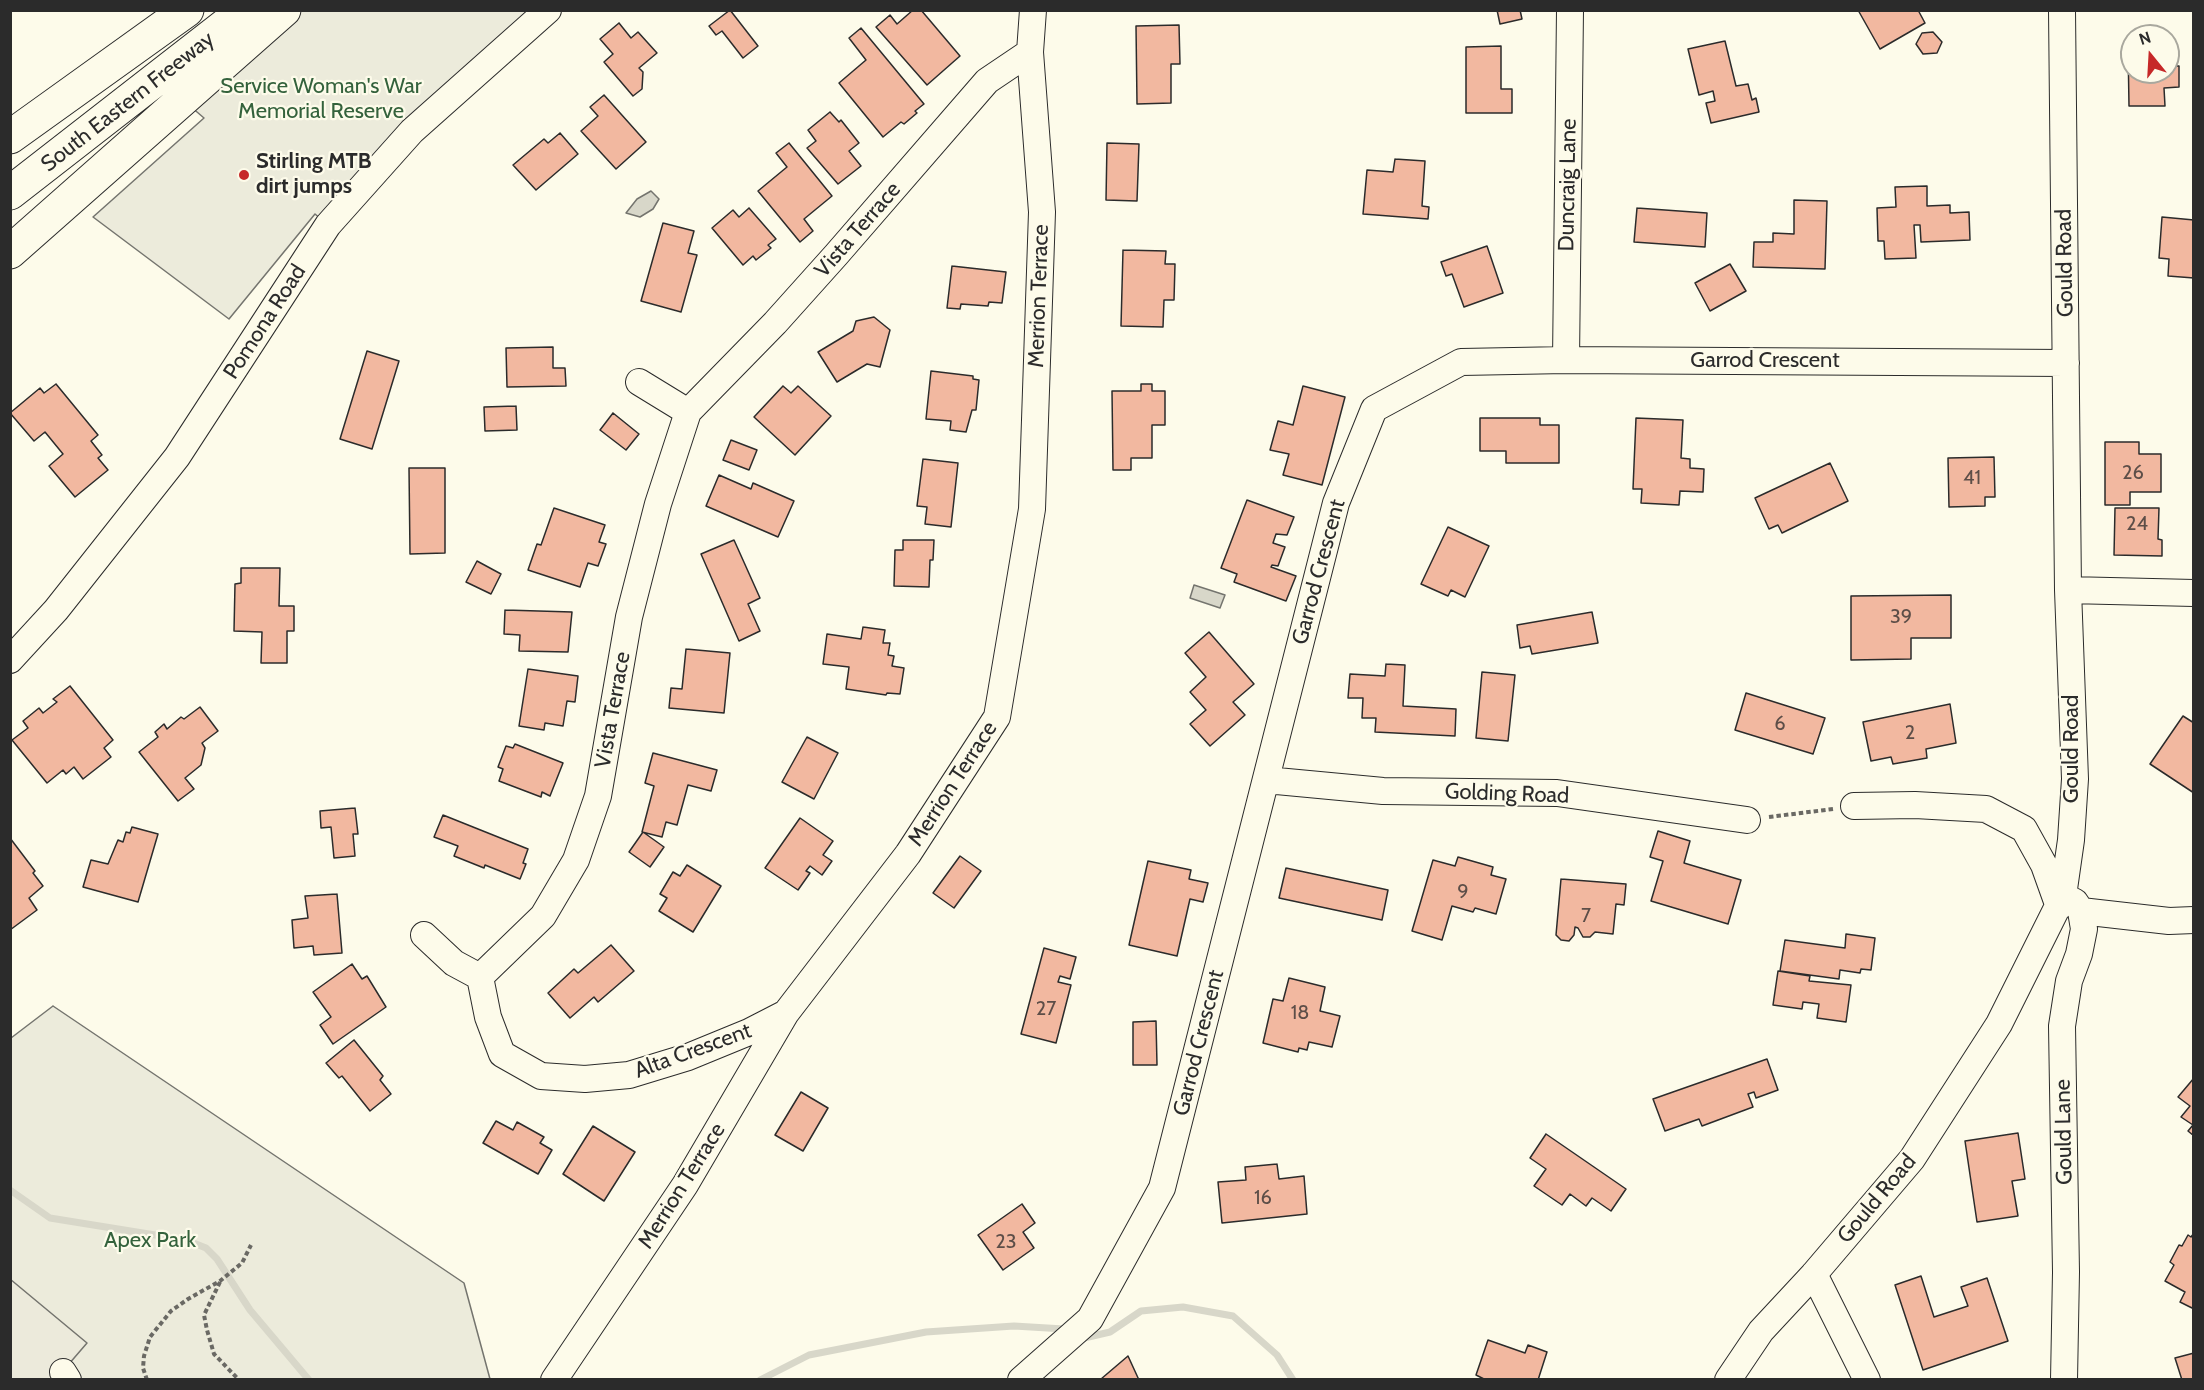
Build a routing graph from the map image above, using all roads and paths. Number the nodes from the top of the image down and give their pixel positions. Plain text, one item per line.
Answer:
1 (187, 10) edge
2 (245, 10) edge
3 (284, 10) edge
4 (548, 10) edge
5 (1033, 10) edge
6 (1570, 10) edge
7 (2062, 10) edge
8 (1030, 52) junction
9 (10, 138) edge
10 (10, 193) edge
11 (10, 252) edge
12 (1566, 360) junction
13 (2066, 363) junction
14 (639, 382) dead end
15 (688, 412) junction
16 (2068, 590) junction
17 (2193, 593) edge
18 (10, 660) edge
19 (1266, 780) junction
20 (1854, 806) joint
21 (1747, 820) joint
22 (2068, 905) junction
23 (2193, 920) edge
24 (424, 935) dead end
25 (480, 977) junction
26 (786, 1013) junction
27 (251, 1245) dead end
28 (1814, 1274) junction
29 (220, 1281) junction
30 (147, 1380) edge
31 (238, 1380) edge
32 (554, 1380) edge
33 (1022, 1380) edge
34 (1728, 1380) edge
35 (1868, 1380) edge
36 (2064, 1380) edge

1 - 9 highway, South Eastern Freeway
2 - 10 highway, South Eastern Freeway
3 - 11 highway
4 - 18 street, Pomona Road
5 - 8 street, Merrion Terrace
6 - 12 street, Duncraig Lane
7 - 13 street, Gould Road
8 - 15 street, Vista Terrace
8 - 26 street, Merrion Terrace
12 - 13 street, Garrod Crescent
12 - 19 street, Garrod Crescent
13 - 16 street, Gould Road
14 - 15 street
15 - 25 street, Vista Terrace
16 - 17 street
16 - 22 street, Gould Road
19 - 21 street, Golding Road
19 - 33 street, Garrod Crescent
20 - 21 path
20 - 22 street
22 - 23 street
22 - 28 street, Gould Road
22 - 36 street, Gould Lane
24 - 25 street
25 - 26 street, Alta Crescent
26 - 32 street, Merrion Terrace
27 - 29 path
28 - 34 street, Gould Road
28 - 35 street
29 - 30 path
29 - 31 path

